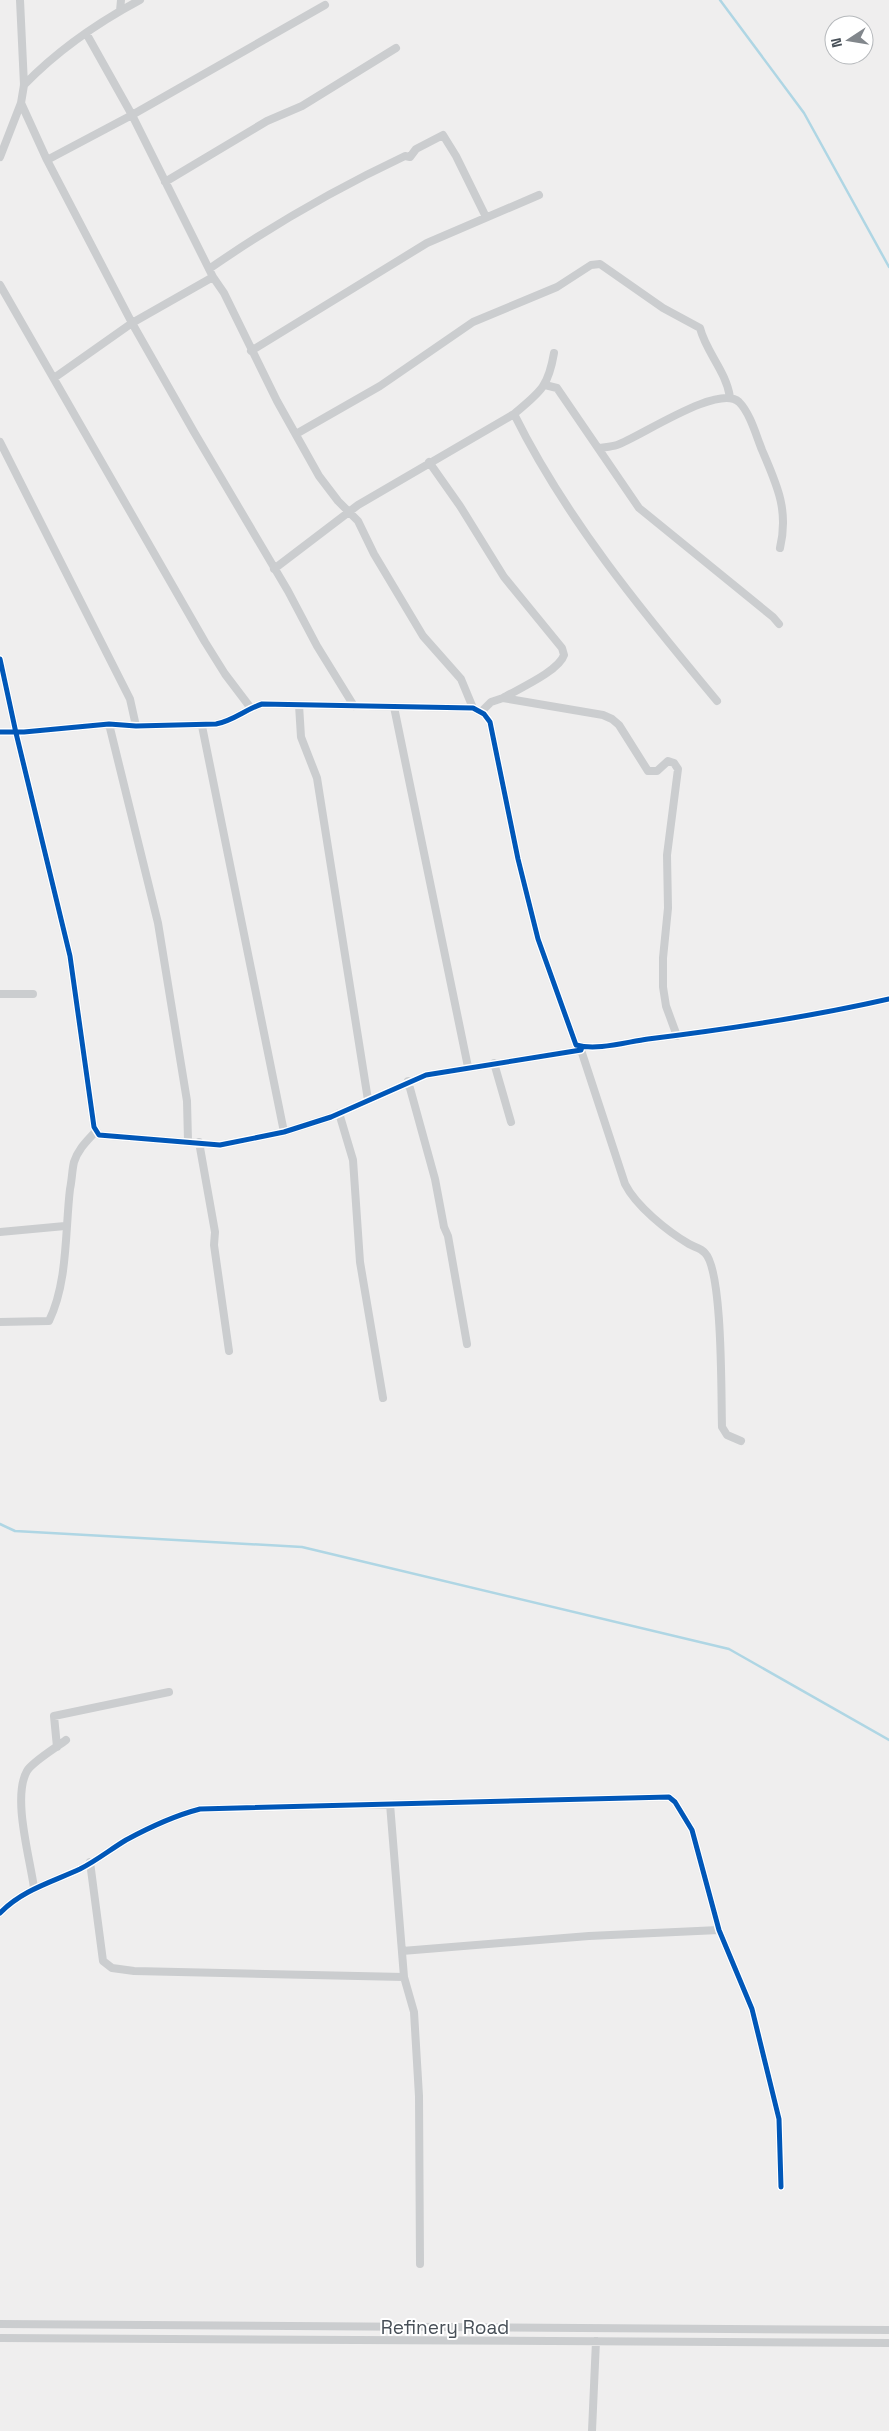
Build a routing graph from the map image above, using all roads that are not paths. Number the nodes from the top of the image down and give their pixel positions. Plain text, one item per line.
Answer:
1 (20, 0) edge
2 (120, 0) edge
3 (140, 0) edge
4 (325, 5) dead end
5 (120, 11) junction
6 (86, 33) junction
7 (396, 48) dead end
8 (24, 85) junction
9 (21, 103) junction
10 (132, 115) junction
11 (0, 157) edge
12 (47, 160) junction
13 (165, 182) junction
14 (539, 195) dead end
15 (486, 217) junction
16 (211, 273) junction
17 (0, 285) edge
18 (132, 323) junction
19 (251, 351) junction
20 (554, 353) dead end
21 (54, 378) junction
22 (545, 385) junction
23 (730, 397) junction
24 (514, 414) junction
25 (296, 434) junction
26 (0, 442) edge
27 (598, 448) junction
28 (428, 462) junction
29 (349, 512) junction
30 (780, 548) dead end
31 (274, 569) junction
32 (779, 624) dead end
33 (0, 659) edge
34 (503, 698) junction
35 (717, 701) dead end
36 (299, 705) junction
37 (354, 706) junction
38 (250, 707) junction
39 (394, 707) junction
40 (473, 708) junction
41 (481, 712) junction
42 (109, 724) junction
43 (136, 726) junction
44 (202, 726) junction
45 (0, 732) edge
46 (16, 733) junction
47 (0, 994) edge
48 (33, 994) dead end
49 (889, 999) edge
50 (677, 1036) junction
51 (582, 1048) junction
52 (494, 1063) junction
53 (468, 1067) junction
54 (408, 1081) junction
55 (368, 1100) junction
56 (340, 1113) junction
57 (511, 1122) dead end
58 (96, 1132) junction
59 (284, 1132) junction
60 (188, 1141) junction
61 (199, 1142) junction
62 (65, 1226) junction
63 (0, 1232) edge
64 (0, 1322) edge
65 (467, 1344) dead end
66 (229, 1351) dead end
67 (383, 1398) dead end
68 (742, 1441) dead end
69 (169, 1692) dead end
70 (66, 1740) dead end
71 (57, 1747) junction
72 (390, 1804) junction
73 (90, 1862) junction
74 (34, 1888) junction
75 (0, 1913) edge
76 (719, 1930) junction
77 (402, 1951) junction
78 (404, 1977) junction
79 (781, 2187) dead end
80 (420, 2264) dead end
81 (0, 2324) edge
82 (620, 2328) junction
83 (889, 2330) edge
84 (0, 2338) edge
85 (596, 2341) junction
86 (620, 2341) junction
87 (889, 2342) edge
88 (592, 2431) edge

1 - 8 street
2 - 5 street
3 - 5 street
4 - 10 street
5 - 6 street
6 - 8 street
6 - 10 street
7 - 13 street
8 - 9 street
9 - 11 street
9 - 12 street
10 - 12 street
10 - 13 street
12 - 18 street
13 - 16 street
14 - 15 street
15 - 16 street
15 - 19 street
16 - 18 street
16 - 19 street
17 - 21 street
18 - 21 street
18 - 31 street
19 - 25 street
20 - 22 street
21 - 38 street
22 - 24 street
22 - 27 street
23 - 25 street
23 - 27 street
23 - 30 street
24 - 28 street
24 - 35 street
25 - 29 street
26 - 43 street
27 - 32 street
28 - 29 street
28 - 34 street
29 - 31 street
29 - 40 street
31 - 37 street
33 - 46 street
34 - 41 street
34 - 50 street
36 - 37 street
36 - 38 street
36 - 55 street
37 - 39 street
38 - 44 street
39 - 40 street
39 - 53 street
40 - 41 street
41 - 51 street
42 - 43 street
42 - 46 street
42 - 60 street
43 - 44 street
44 - 59 street
45 - 46 street
46 - 58 street
47 - 48 street
49 - 50 street
50 - 51 street
51 - 52 street
51 - 68 street
52 - 53 street
52 - 57 street
53 - 54 street
54 - 55 street
54 - 65 street
55 - 56 street
56 - 59 street
56 - 67 street
58 - 60 street
58 - 62 street
59 - 61 street
60 - 61 street
61 - 66 street
62 - 63 street
62 - 64 street
69 - 71 street
70 - 71 street
71 - 74 street
72 - 73 street
72 - 76 street
72 - 77 street
73 - 74 street
73 - 78 street
74 - 75 street
76 - 77 street
76 - 79 street
77 - 78 street
78 - 80 street
81 - 82 street, Refinery Road
82 - 83 street, Refinery Road
82 - 86 street
84 - 85 street, Refinery Road
85 - 86 street, Refinery Road
85 - 88 street
86 - 87 street, Refinery Road

